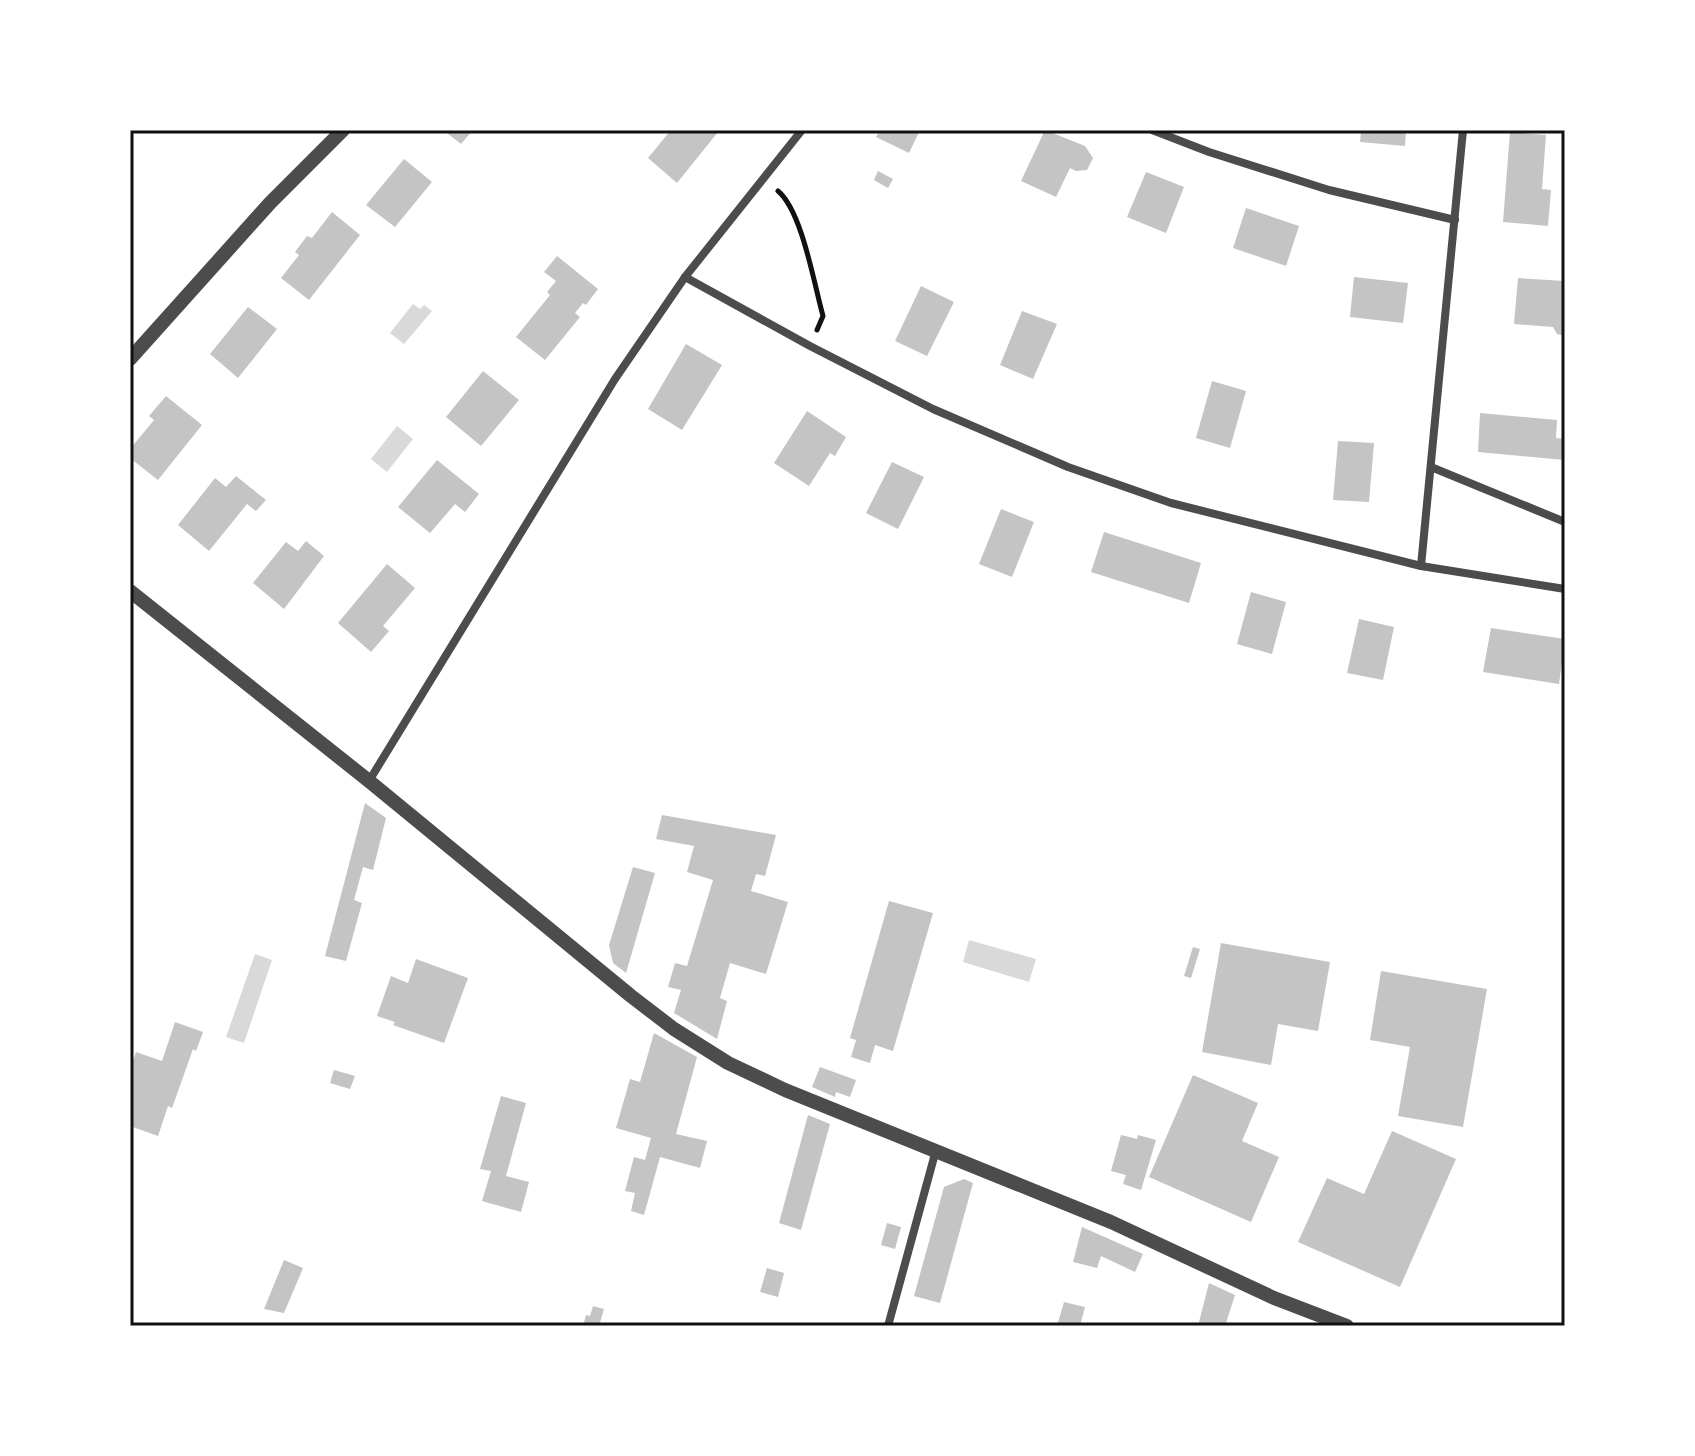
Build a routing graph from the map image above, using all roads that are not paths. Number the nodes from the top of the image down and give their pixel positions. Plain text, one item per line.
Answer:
1 (343, 130) edge
2 (802, 130) edge
3 (1152, 130) edge
4 (1463, 130) edge
5 (1455, 220) junction
6 (685, 277) junction
7 (130, 359) edge
8 (1431, 467) junction
9 (1565, 522) edge
10 (1421, 566) junction
11 (1565, 589) edge
12 (130, 591) edge
13 (369, 781) junction
14 (936, 1150) junction
15 (888, 1326) edge
16 (1347, 1326) edge

1 - 7 street
2 - 6 street
3 - 5 street
4 - 5 street
5 - 8 street
6 - 10 street
6 - 13 street
8 - 9 street
8 - 10 street
10 - 11 street
12 - 13 street
13 - 14 street
14 - 15 street
14 - 16 street

